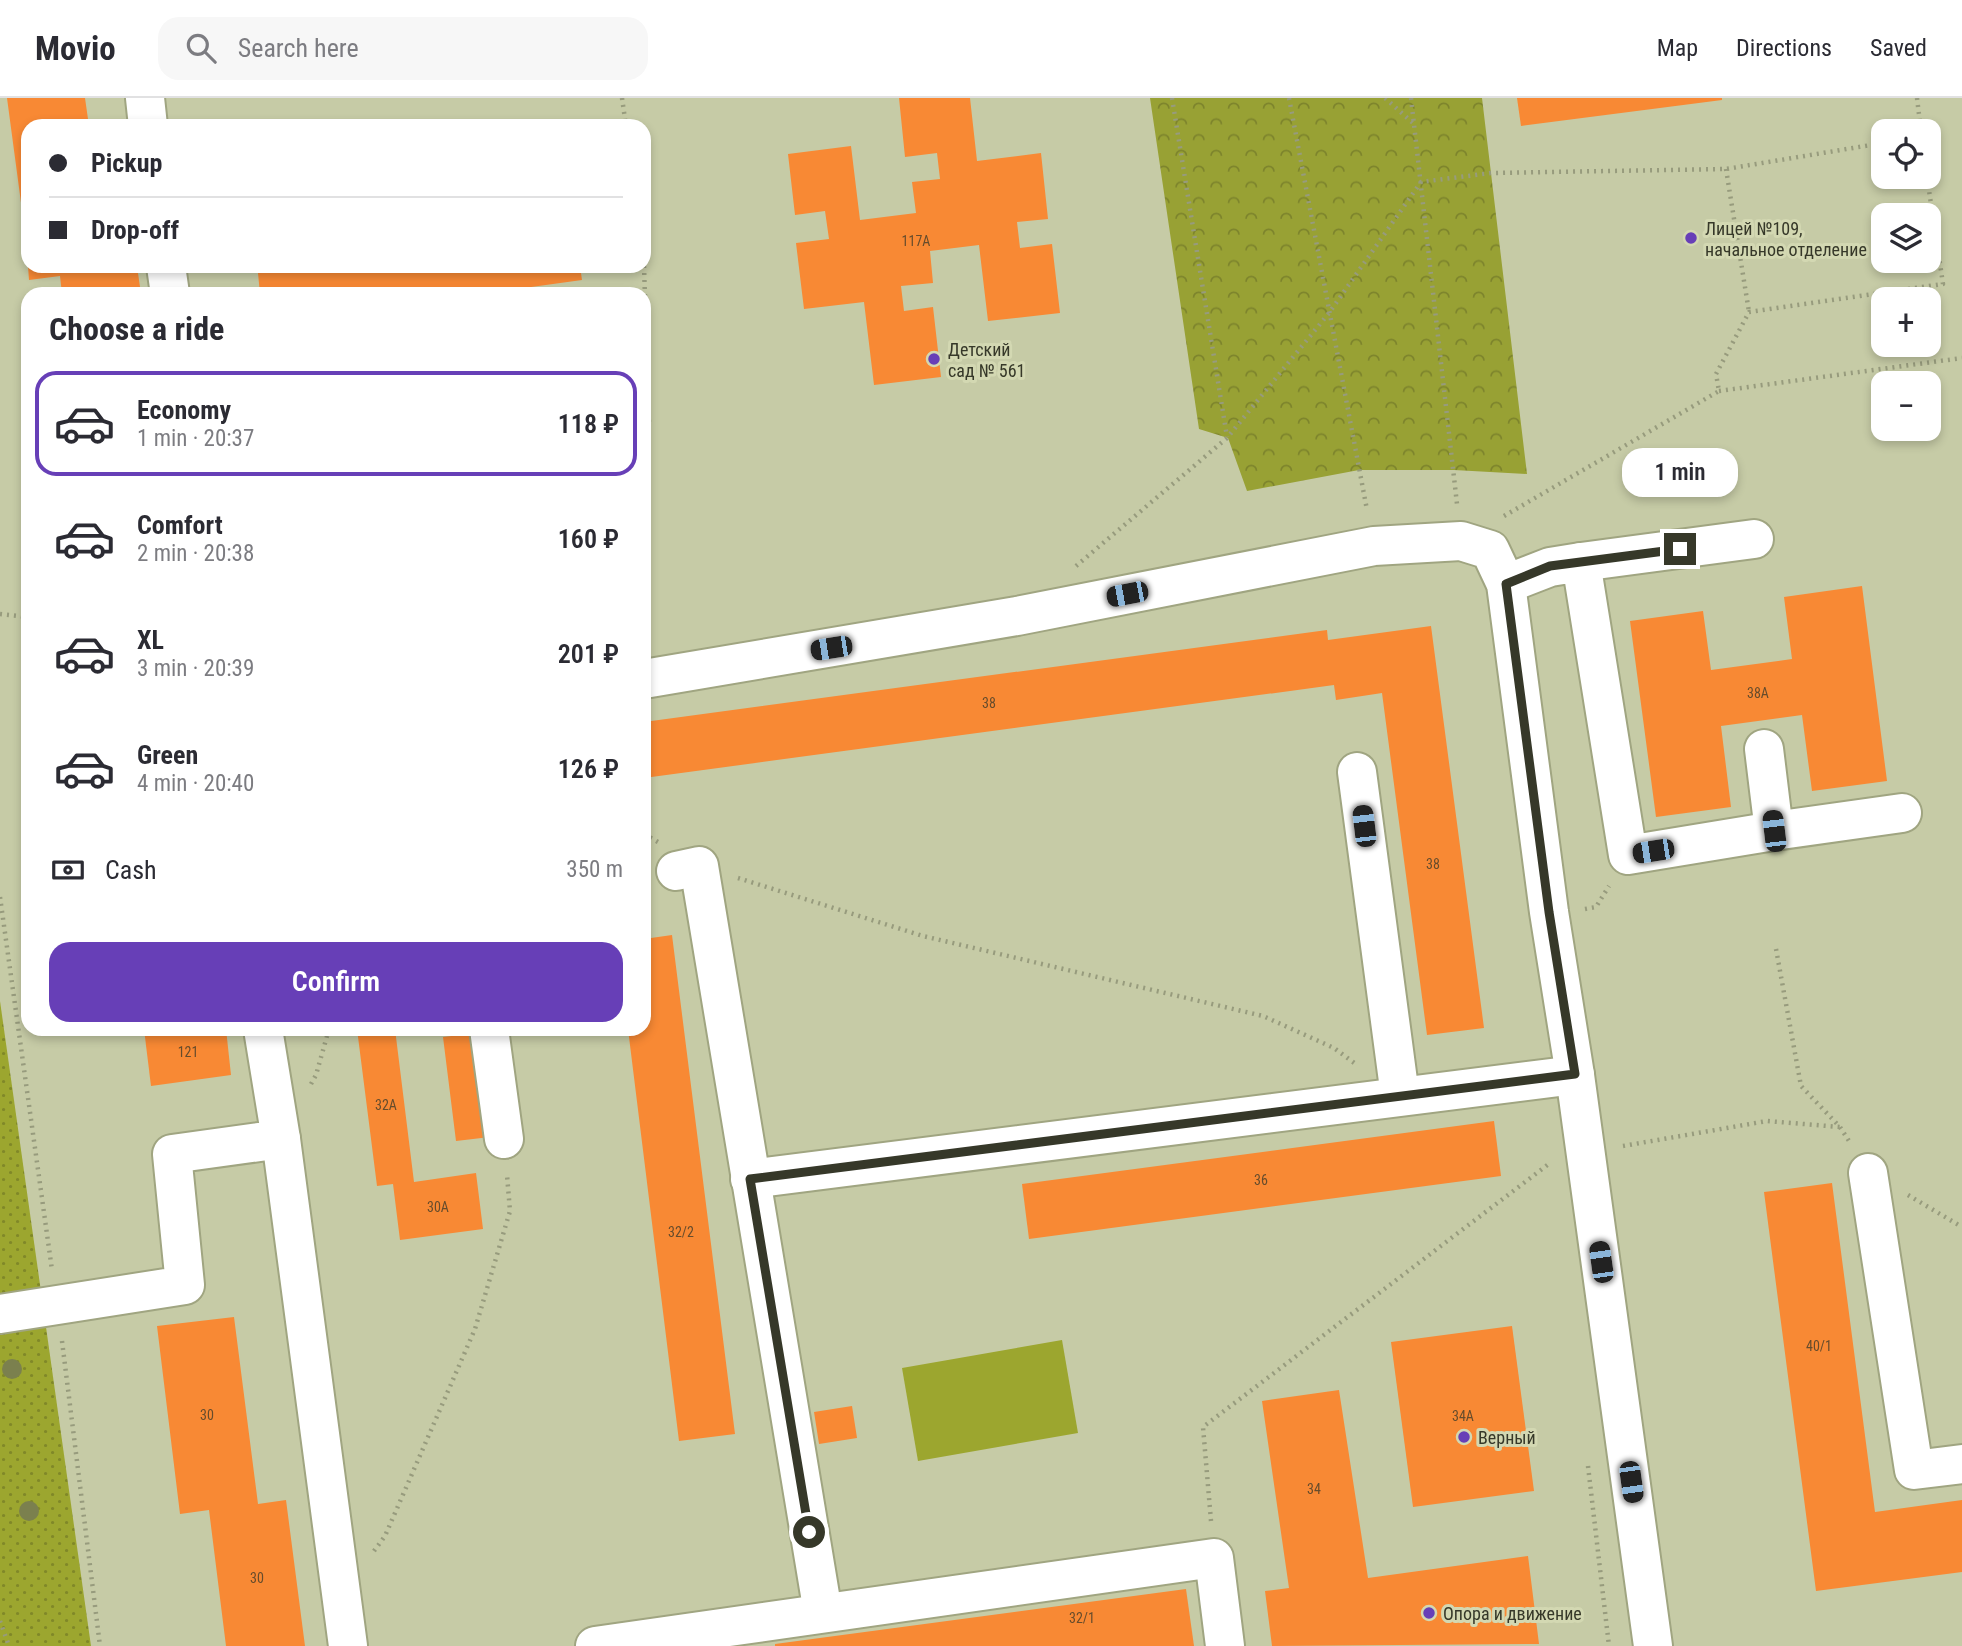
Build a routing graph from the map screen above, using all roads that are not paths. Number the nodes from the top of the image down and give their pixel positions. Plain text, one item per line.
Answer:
1 (145, 98) edge
2 (147, 119) edge
3 (1754, 539) dead end
4 (1581, 562) junction
5 (1506, 584) junction
6 (651, 678) edge
7 (1764, 749) dead end
8 (1357, 772) dead end
9 (1902, 813) dead end
10 (1774, 831) junction
11 (687, 869) road end
12 (264, 1036) edge
13 (490, 1036) edge
14 (1575, 1074) junction
15 (1400, 1096) junction
16 (281, 1139) junction
17 (504, 1139) road end
18 (1868, 1172) road end
19 (750, 1179) junction
20 (0, 1314) edge
21 (1962, 1464) edge
22 (823, 1613) junction
23 (348, 1646) edge
24 (595, 1646) edge
25 (1225, 1646) edge
26 (1653, 1646) edge

1 - 2 street
3 - 4 street
4 - 5 street
4 - 10 street
5 - 6 street
5 - 14 street
7 - 10 street
8 - 15 street
9 - 10 street
11 - 19 street
12 - 16 street
13 - 17 street
14 - 15 street
14 - 26 street
15 - 19 street
16 - 20 street
16 - 23 street
18 - 21 street
19 - 22 street
22 - 24 street
22 - 25 street

